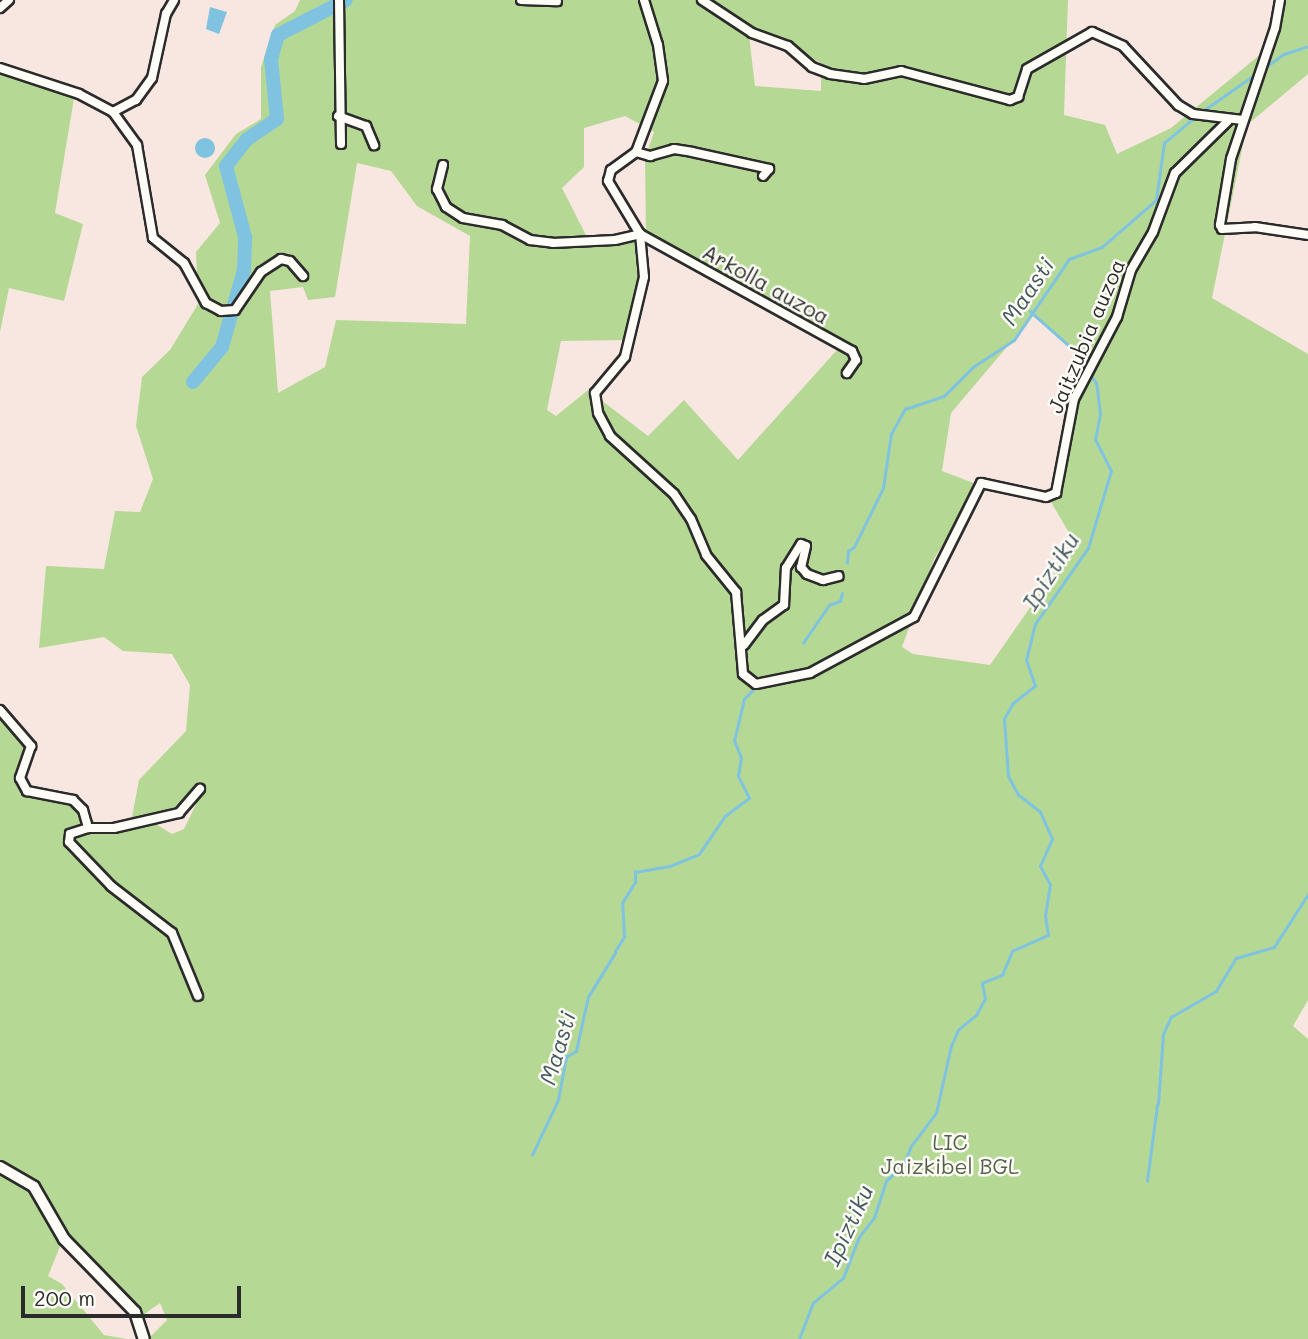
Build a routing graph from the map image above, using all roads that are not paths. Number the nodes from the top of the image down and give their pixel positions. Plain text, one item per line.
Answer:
1 (9, 0) edge
2 (174, 0) edge
3 (521, 0) edge
4 (644, 0) edge
5 (702, 0) edge
6 (1280, 0) edge
7 (557, 1) edge
8 (339, 4) edge
9 (0, 8) edge
10 (0, 68) edge
11 (113, 113) junction
12 (338, 116) junction
13 (1243, 120) junction
14 (1228, 121) junction
15 (341, 144) dead end
16 (374, 145) dead end
17 (636, 152) junction
18 (443, 165) dead end
19 (762, 176) dead end
20 (640, 234) junction
21 (1308, 235) edge
22 (303, 276) dead end
23 (847, 373) dead end
24 (839, 576) dead end
25 (744, 645) junction
26 (0, 710) edge
27 (200, 789) dead end
28 (88, 828) junction
29 (198, 996) dead end
30 (0, 1167) edge
31 (144, 1338) edge

1 - 9 street
2 - 11 street
3 - 7 street
4 - 17 street
5 - 14 street
6 - 13 street
8 - 12 street
10 - 11 street
11 - 22 street
12 - 15 street
12 - 16 street
13 - 14 street
13 - 21 street
14 - 25 street, Jaitzubia auzoa
17 - 19 street
17 - 20 street
18 - 20 street
20 - 23 street, Arkolla auzoa
20 - 25 street
24 - 25 street
26 - 28 street
27 - 28 street
28 - 29 street
30 - 31 street

